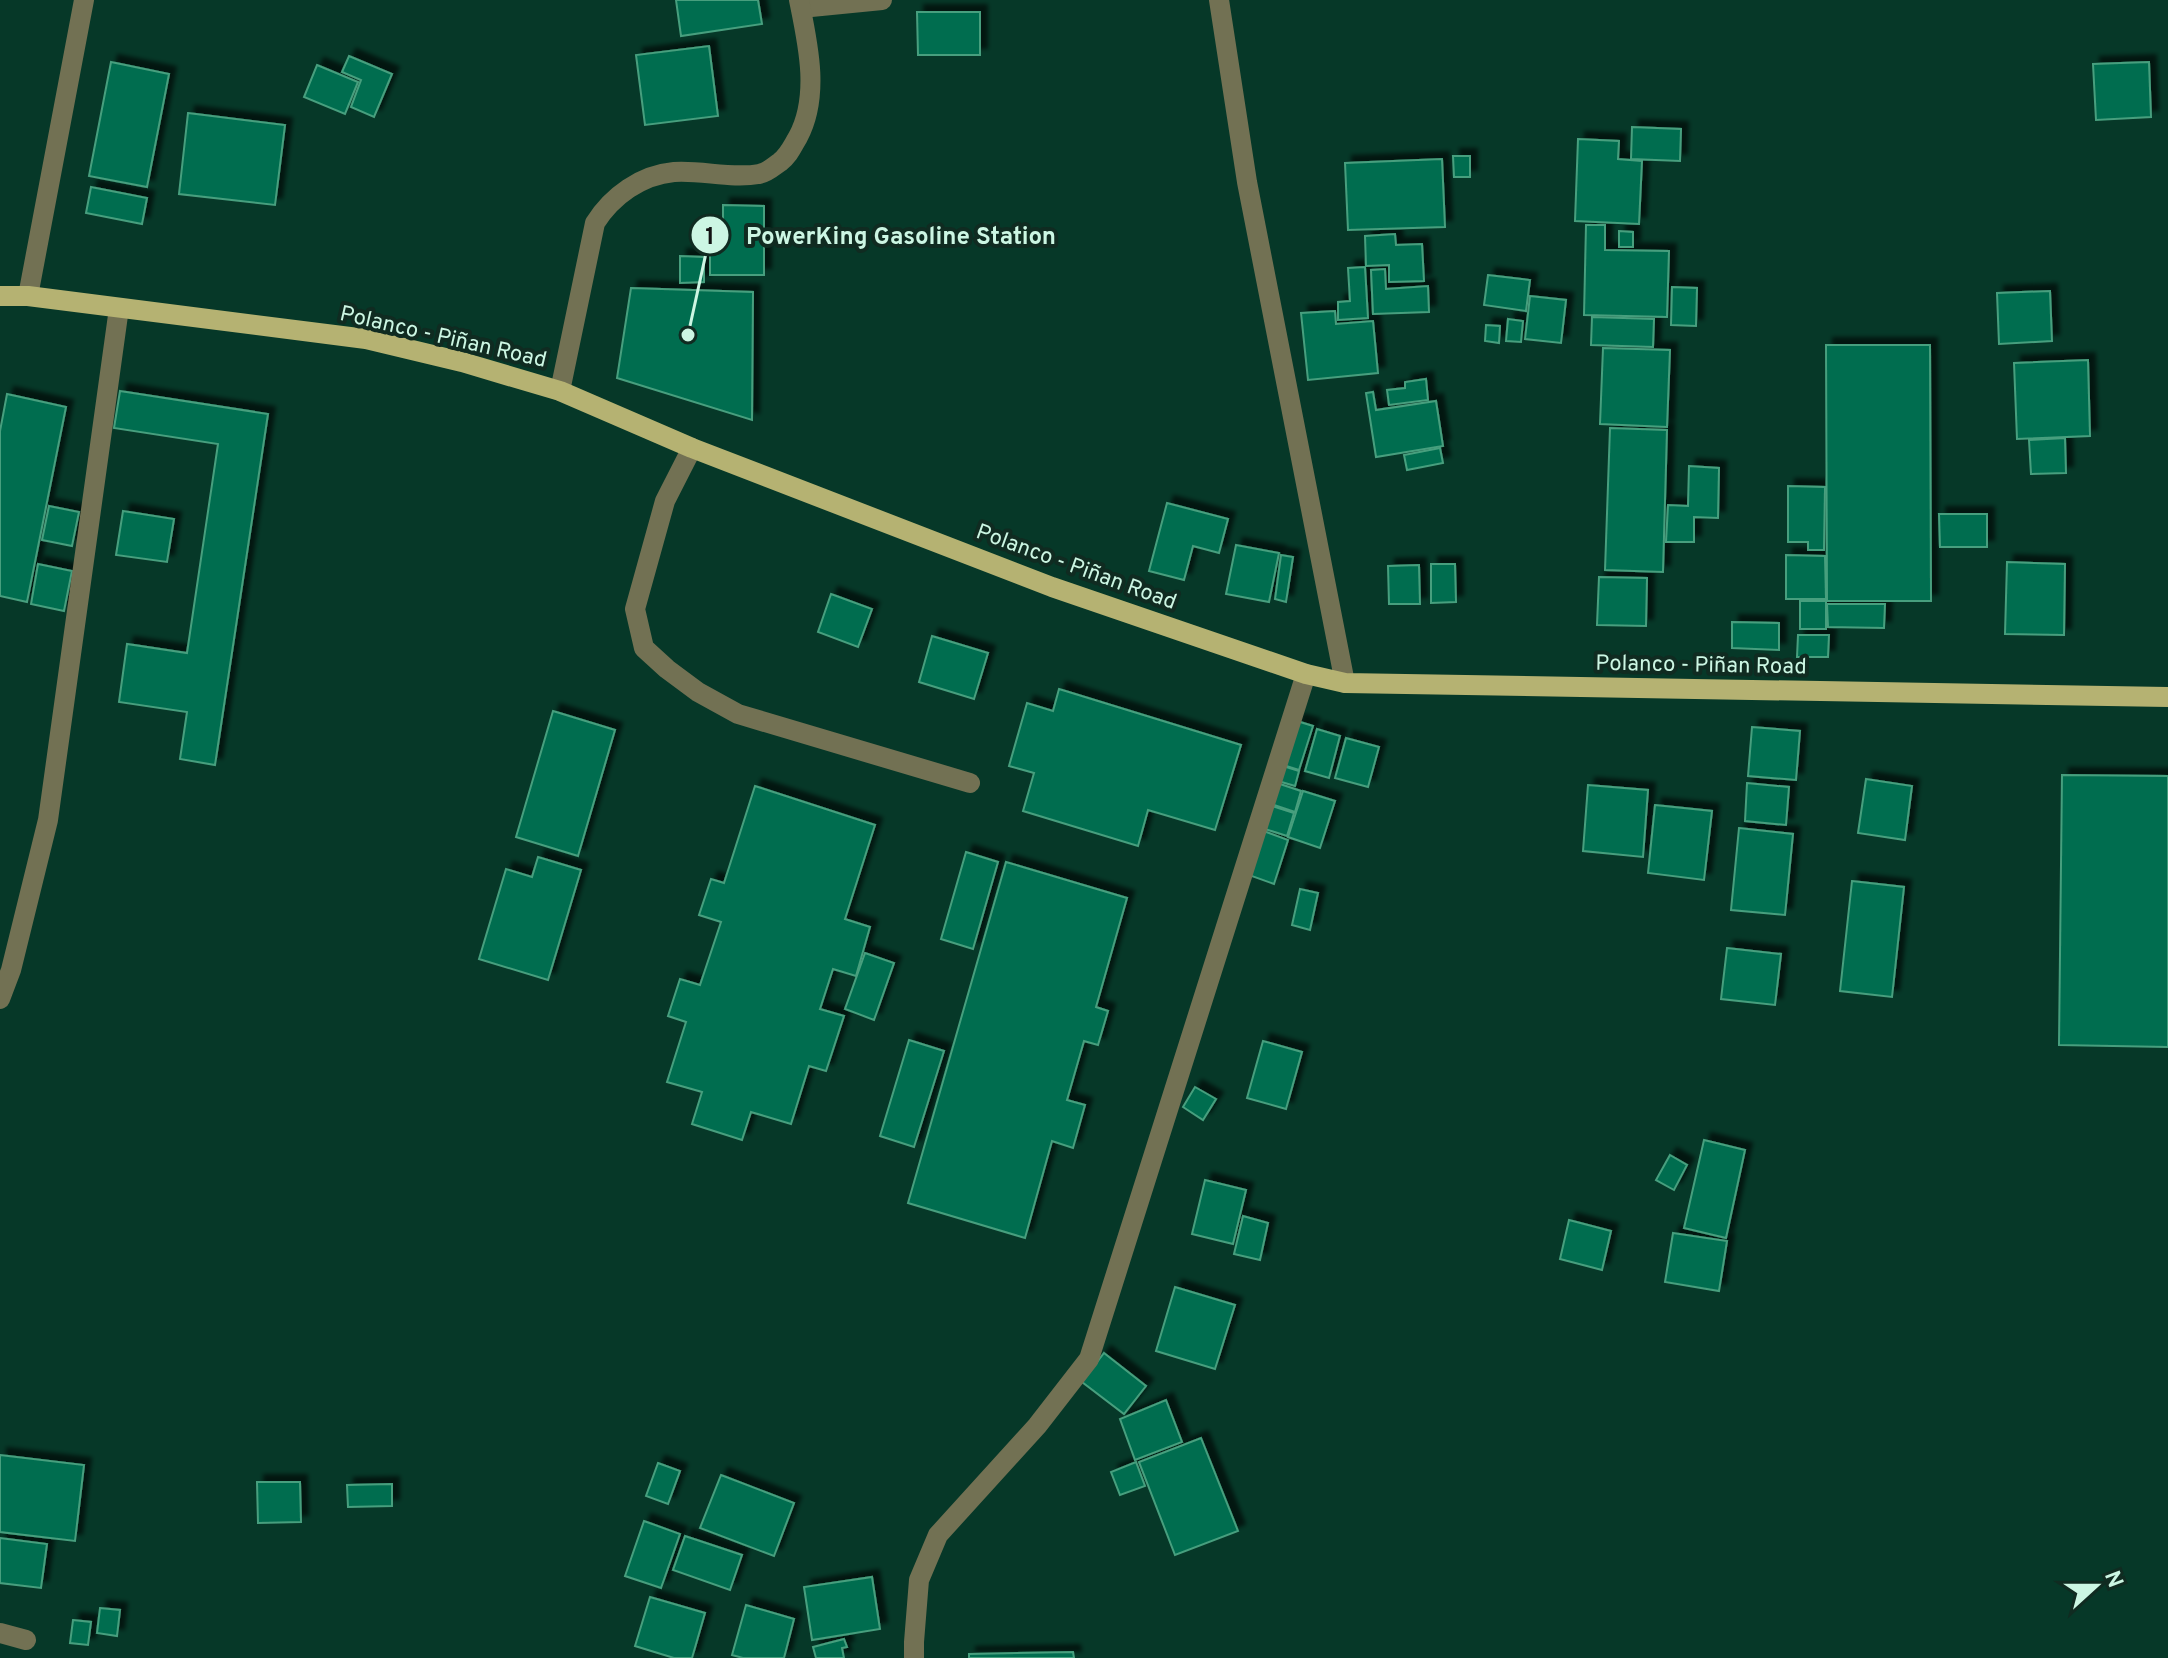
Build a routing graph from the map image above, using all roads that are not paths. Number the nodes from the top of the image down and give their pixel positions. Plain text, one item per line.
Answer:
1 (84, 0) edge
2 (1219, 0) edge
3 (871, 1) edge
4 (800, 4) edge
5 (0, 296) edge
6 (28, 296) junction
7 (119, 308) junction
8 (560, 391) junction
9 (692, 448) junction
10 (1306, 674) junction
11 (1345, 683) junction
12 (2168, 697) edge
13 (970, 783) dead end
14 (0, 999) edge
15 (0, 1633) edge
16 (26, 1640) dead end
17 (914, 1658) edge

1 - 6 street
2 - 11 street
3 - 4 street
4 - 8 street
5 - 6 main road, Polanco - Piñan Road
6 - 7 main road, Polanco - Piñan Road
7 - 8 main road, Polanco - Piñan Road
7 - 14 street
8 - 9 main road, Polanco - Piñan Road
9 - 10 main road, Polanco - Piñan Road
9 - 13 street
10 - 11 main road, Polanco - Piñan Road
10 - 17 street
11 - 12 main road, Polanco - Piñan Road
15 - 16 street

